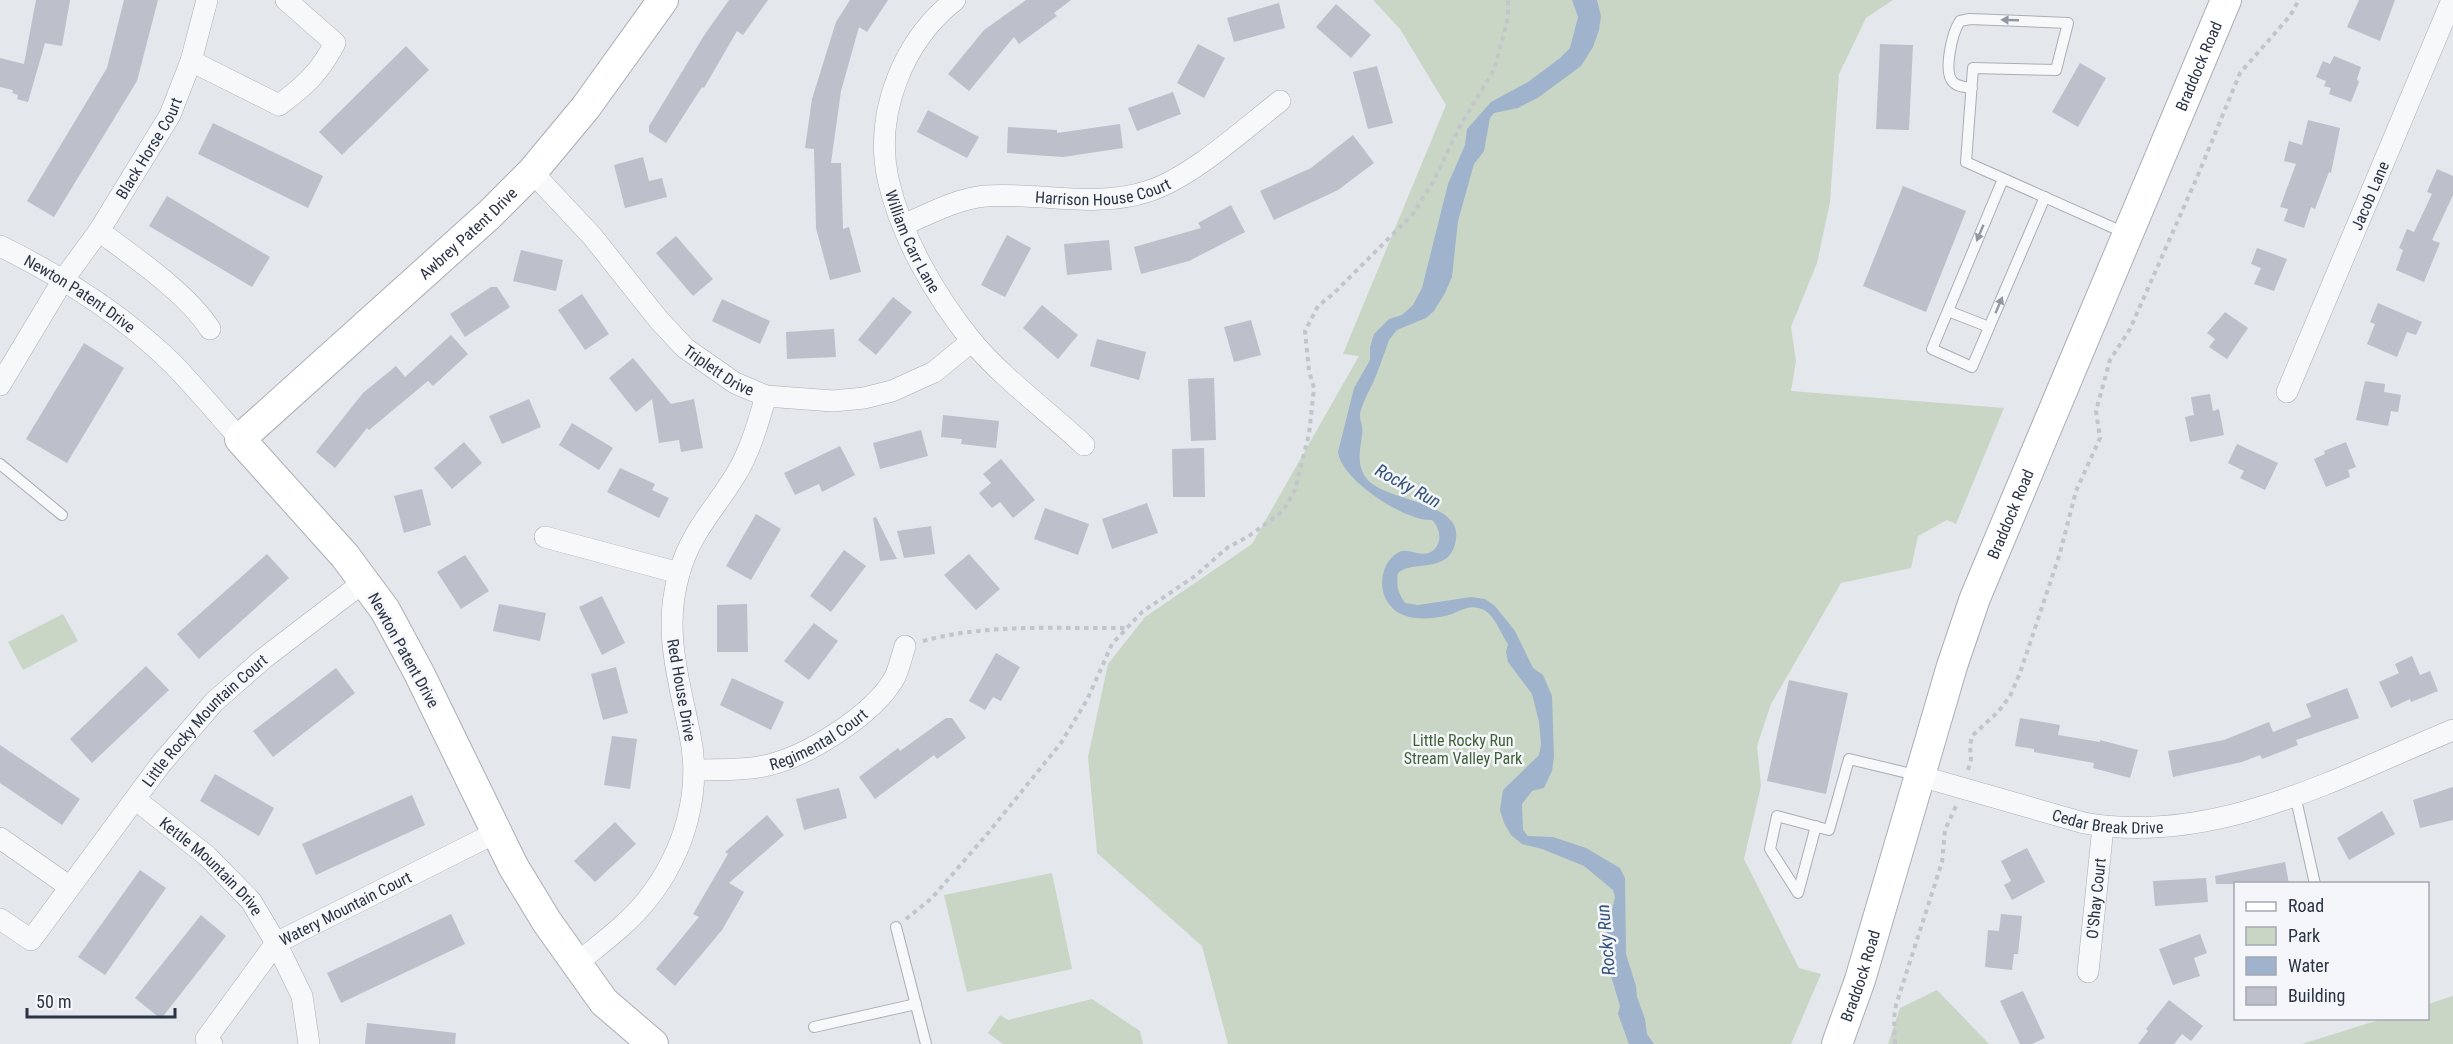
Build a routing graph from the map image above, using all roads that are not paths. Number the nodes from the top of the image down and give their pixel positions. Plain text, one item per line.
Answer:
1 (207, 0) edge
2 (286, 0) edge
3 (663, 0) edge
4 (955, 0) edge
5 (2226, 0) edge
6 (2452, 0) edge
7 (191, 60) junction
8 (1972, 88) junction
9 (1280, 101) dead end
10 (532, 172) junction
11 (2003, 179) junction
12 (2045, 197) junction
13 (903, 225) junction
14 (99, 231) junction
15 (2127, 233) junction
16 (0, 246) edge
17 (63, 280) junction
18 (1948, 311) junction
19 (1989, 327) junction
20 (210, 328) dead end
21 (972, 341) junction
22 (0, 385) edge
23 (2287, 392) dead end
24 (766, 396) junction
25 (240, 439) junction
26 (1084, 445) dead end
27 (0, 464) edge
28 (62, 515) dead end
29 (545, 537) dead end
30 (679, 573) junction
31 (365, 581) junction
32 (905, 646) road end
33 (2453, 730) edge
34 (695, 770) junction
35 (1920, 776) junction
36 (2295, 795) junction
37 (135, 799) junction
38 (1816, 826) junction
39 (2103, 826) junction
40 (497, 832) junction
41 (0, 838) edge
42 (2315, 882) edge
43 (70, 887) junction
44 (0, 919) edge
45 (896, 927) road end
46 (276, 943) junction
47 (576, 964) junction
48 (2088, 972) dead end
49 (916, 1004) junction
50 (814, 1027) dead end
51 (212, 1044) edge
52 (309, 1044) edge
53 (653, 1044) edge
54 (927, 1044) edge
55 (1837, 1044) edge

1 - 7 street, Black Horse Court
2 - 7 street
3 - 10 street, Awbrey Patent Drive
4 - 13 street, William Carr Lane
5 - 15 street, Braddock Road
6 - 23 street, Jacob Lane
7 - 14 street, Black Horse Court
8 -> 8 lane
8 - 11 lane
9 - 13 street, Harrison House Court
10 - 24 street, Triplett Drive
10 - 25 street, Awbrey Patent Drive
11 - 12 lane
11 -> 18 lane
12 - 15 lane
19 -> 12 lane
13 - 21 street, William Carr Lane
14 - 17 street, Black Horse Court
14 - 20 street
15 - 35 street, Braddock Road
16 - 17 street, Newton Patent Drive
17 - 22 street, Black Horse Court
17 - 25 street, Newton Patent Drive
18 - 19 lane
18 - 19 lane
21 - 24 street, Triplett Drive
21 - 26 street, William Carr Lane
24 - 30 street, Red House Drive
25 - 31 street, Newton Patent Drive
27 - 28 lane
29 - 30 street
30 - 34 street, Red House Drive
31 - 37 street, Little Rocky Mountain Court
31 - 40 street, Newton Patent Drive
32 - 34 street, Regimental Court
33 - 36 street, Cedar Break Drive
34 - 47 street, Red House Drive
35 - 38 lane
35 - 39 street, Cedar Break Drive
35 - 55 street, Braddock Road
36 - 39 street, Cedar Break Drive
36 - 42 lane
37 - 43 street, Little Rocky Mountain Court
37 - 46 street, Kettle Mountain Drive
38 - 38 lane
39 - 48 street, O'Shay Court
40 - 46 street, Watery Mountain Court
40 - 47 street, Newton Patent Drive
41 - 43 street
43 - 44 street, Little Rocky Mountain Court
45 - 49 lane
46 - 51 street, Watery Mountain Court
46 - 52 street, Kettle Mountain Drive
47 - 53 street, Newton Patent Drive
49 - 50 lane
49 - 54 lane

